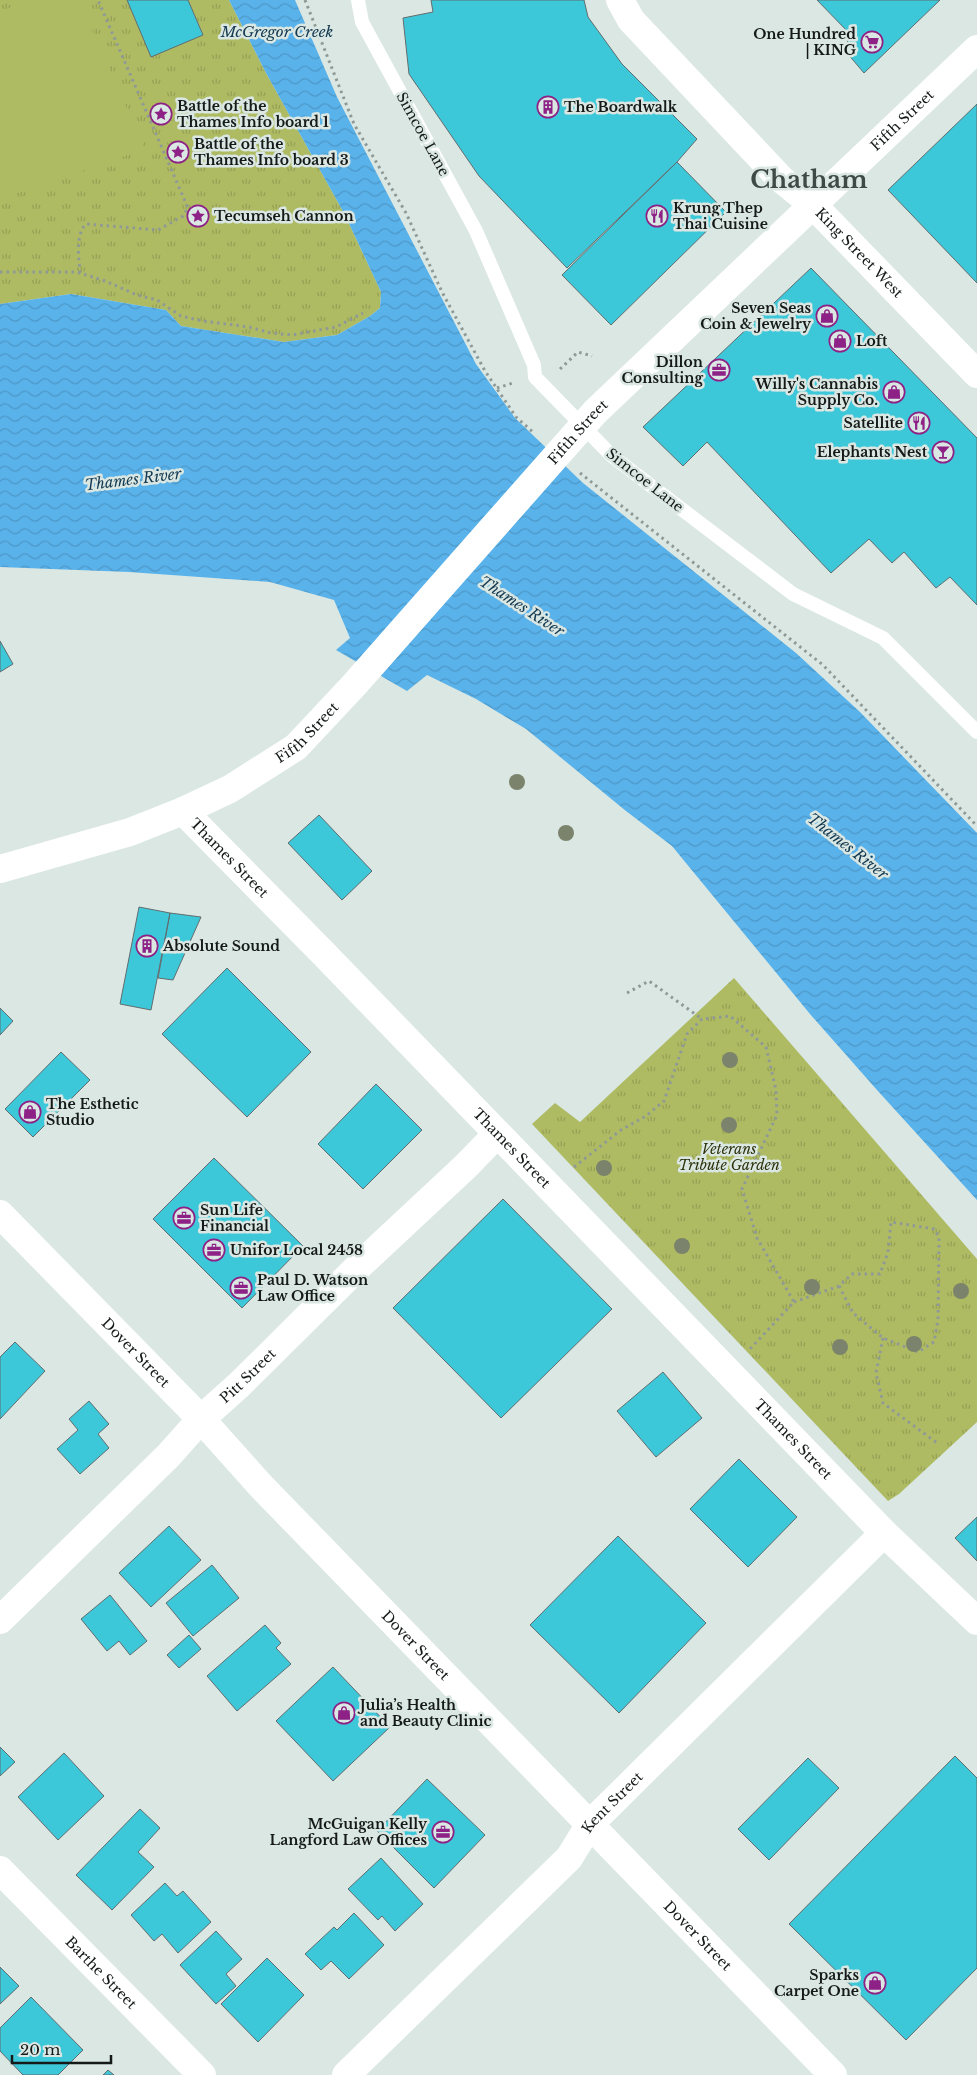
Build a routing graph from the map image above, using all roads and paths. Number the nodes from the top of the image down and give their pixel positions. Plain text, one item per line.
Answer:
1 (98, 0) edge
2 (305, 0) edge
3 (358, 0) edge
4 (620, 0) edge
5 (977, 49) edge
6 (813, 205) junction
7 (0, 272) edge
8 (80, 273) junction
9 (363, 313) dead end
10 (977, 374) edge
11 (538, 436) dead end
12 (574, 468) dead end
13 (977, 732) edge
14 (182, 811) junction
15 (977, 826) edge
16 (0, 869) edge
17 (627, 994) dead end
18 (702, 1019) junction
19 (497, 1134) junction
20 (548, 1186) junction
21 (0, 1214) edge
22 (839, 1286) junction
23 (794, 1302) junction
24 (882, 1338) junction
25 (728, 1373) junction
26 (201, 1419) junction
27 (937, 1443) dead end
28 (884, 1533) junction
29 (0, 1620) edge
30 (977, 1621) edge
31 (590, 1824) junction
32 (0, 1870) edge
33 (202, 2075) edge
34 (346, 2075) edge
35 (833, 2075) edge

1 - 8 path
2 - 11 path
3 - 13 lane, Simcoe Lane
4 - 6 street, King Street West
5 - 6 street, Fifth Street
6 - 10 street, King Street West
6 - 14 street, Fifth Street
7 - 8 path
8 - 9 path
12 - 15 path
14 - 16 street, Thames Street
14 - 19 street, Thames Street
17 - 18 path
18 - 20 path
18 - 23 path
19 - 20 street, Thames Street
19 - 26 street, Pitt Street
20 - 25 street, Thames Street
21 - 26 street, Dover Street
22 - 23 path
22 - 24 path
22 - 24 path
23 - 25 path
24 - 27 path
25 - 28 street, Thames Street
26 - 29 street, Pitt Street
26 - 31 street, Dover Street
28 - 30 street, Thames Street
28 - 31 street, Kent Street
31 - 34 street, Kent Street
31 - 35 street, Dover Street
32 - 33 street, Barthe Street

